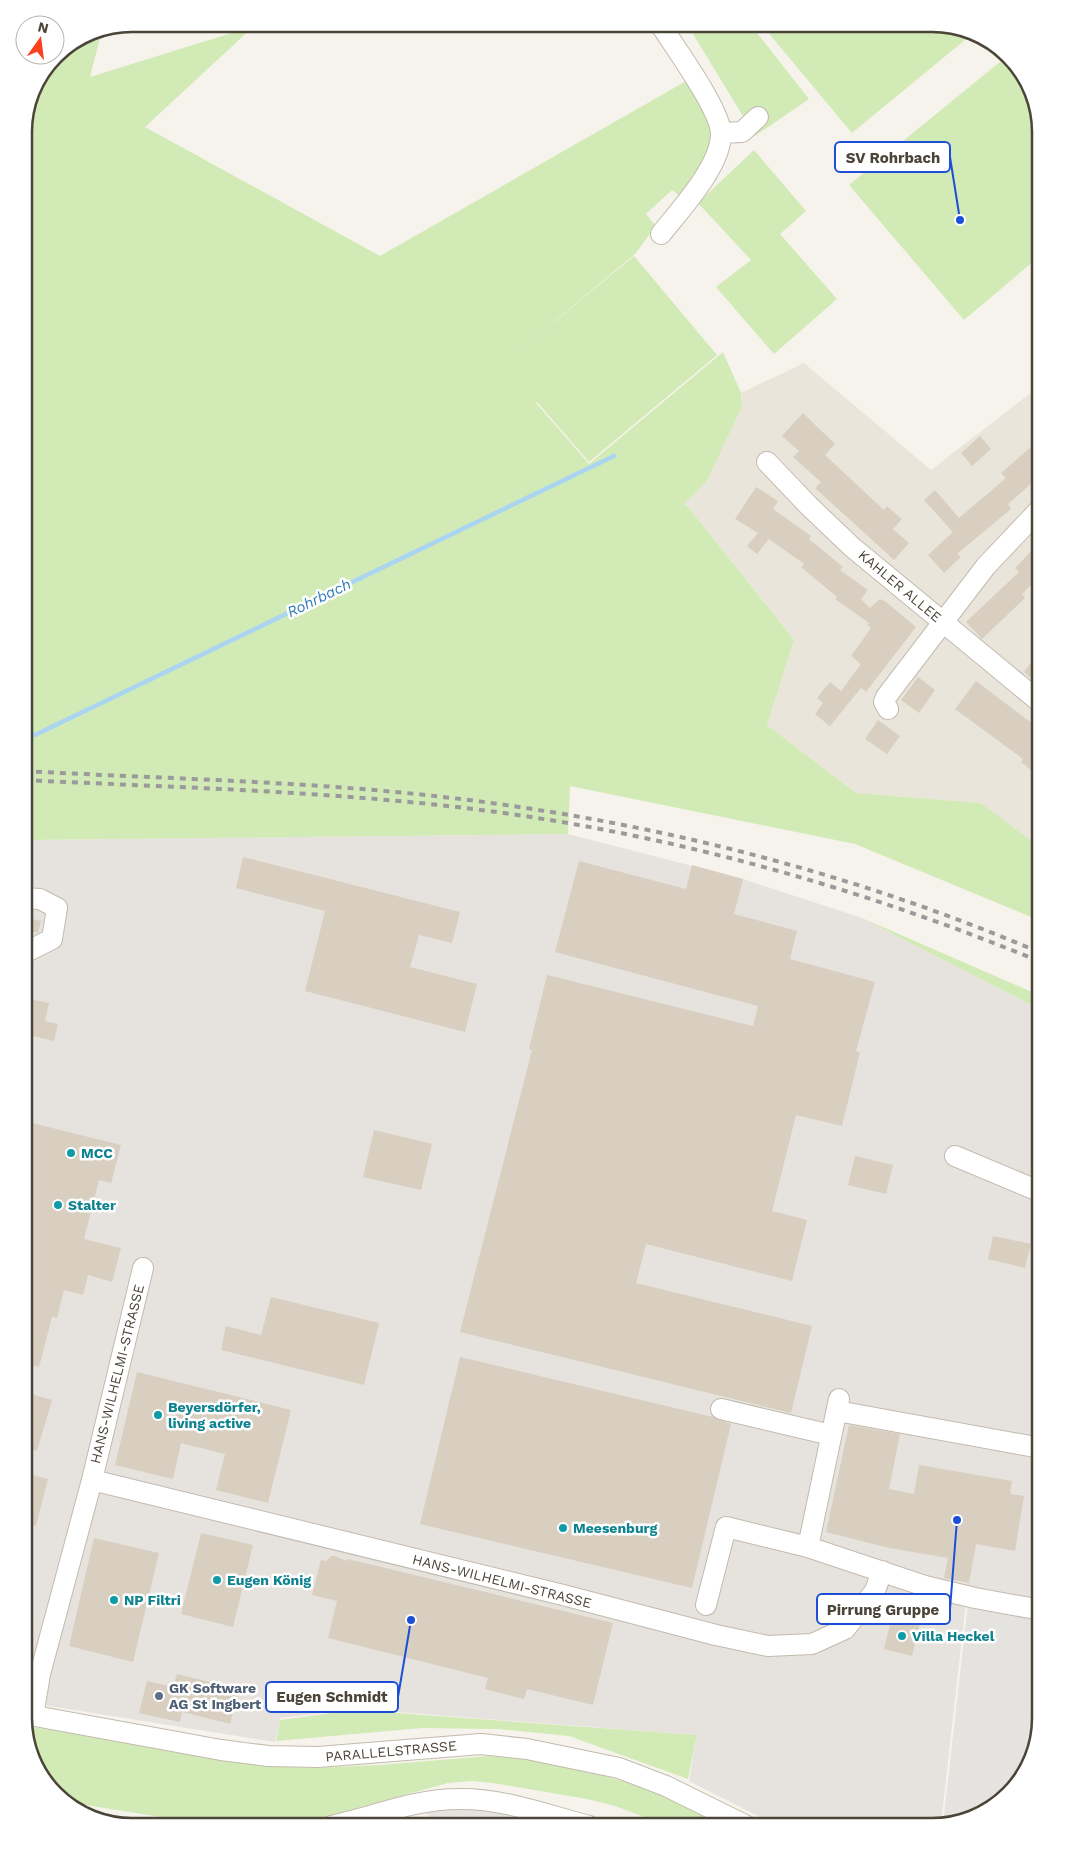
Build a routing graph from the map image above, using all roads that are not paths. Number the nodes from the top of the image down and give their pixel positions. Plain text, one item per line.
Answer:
1 (666, 33) edge
2 (758, 117) dead end
3 (721, 133) junction
4 (661, 234) dead end
5 (767, 462) dead end
6 (1032, 517) edge
7 (943, 622) junction
8 (1032, 696) edge
9 (888, 709) dead end
10 (33, 899) edge
11 (32, 949) edge
12 (955, 1156) dead end
13 (1032, 1188) edge
14 (143, 1268) dead end
15 (721, 1409) dead end
16 (831, 1435) junction
17 (1032, 1446) edge
18 (92, 1480) junction
19 (808, 1547) junction
20 (882, 1572) junction
21 (706, 1605) dead end
22 (1032, 1608) edge
23 (32, 1701) edge
24 (32, 1716) edge
25 (364, 1817) edge
26 (556, 1818) edge
27 (730, 1818) edge

1 - 3 street
2 - 3 street
3 - 4 street
5 - 7 street, KAHLER ALLEE
6 - 7 street
7 - 8 street, KAHLER ALLEE
7 - 9 street
10 - 11 street
12 - 13 street
14 - 18 street, HANS-WILHELMI-STRASSE
15 - 16 street
16 - 17 street
16 - 19 street
18 - 20 street, HANS-WILHELMI-STRASSE
18 - 23 street, HANS-WILHELMI-STRASSE
19 - 20 street
19 - 21 street
20 - 22 street
24 - 27 street, PARALLELSTRASSE
25 - 26 street

